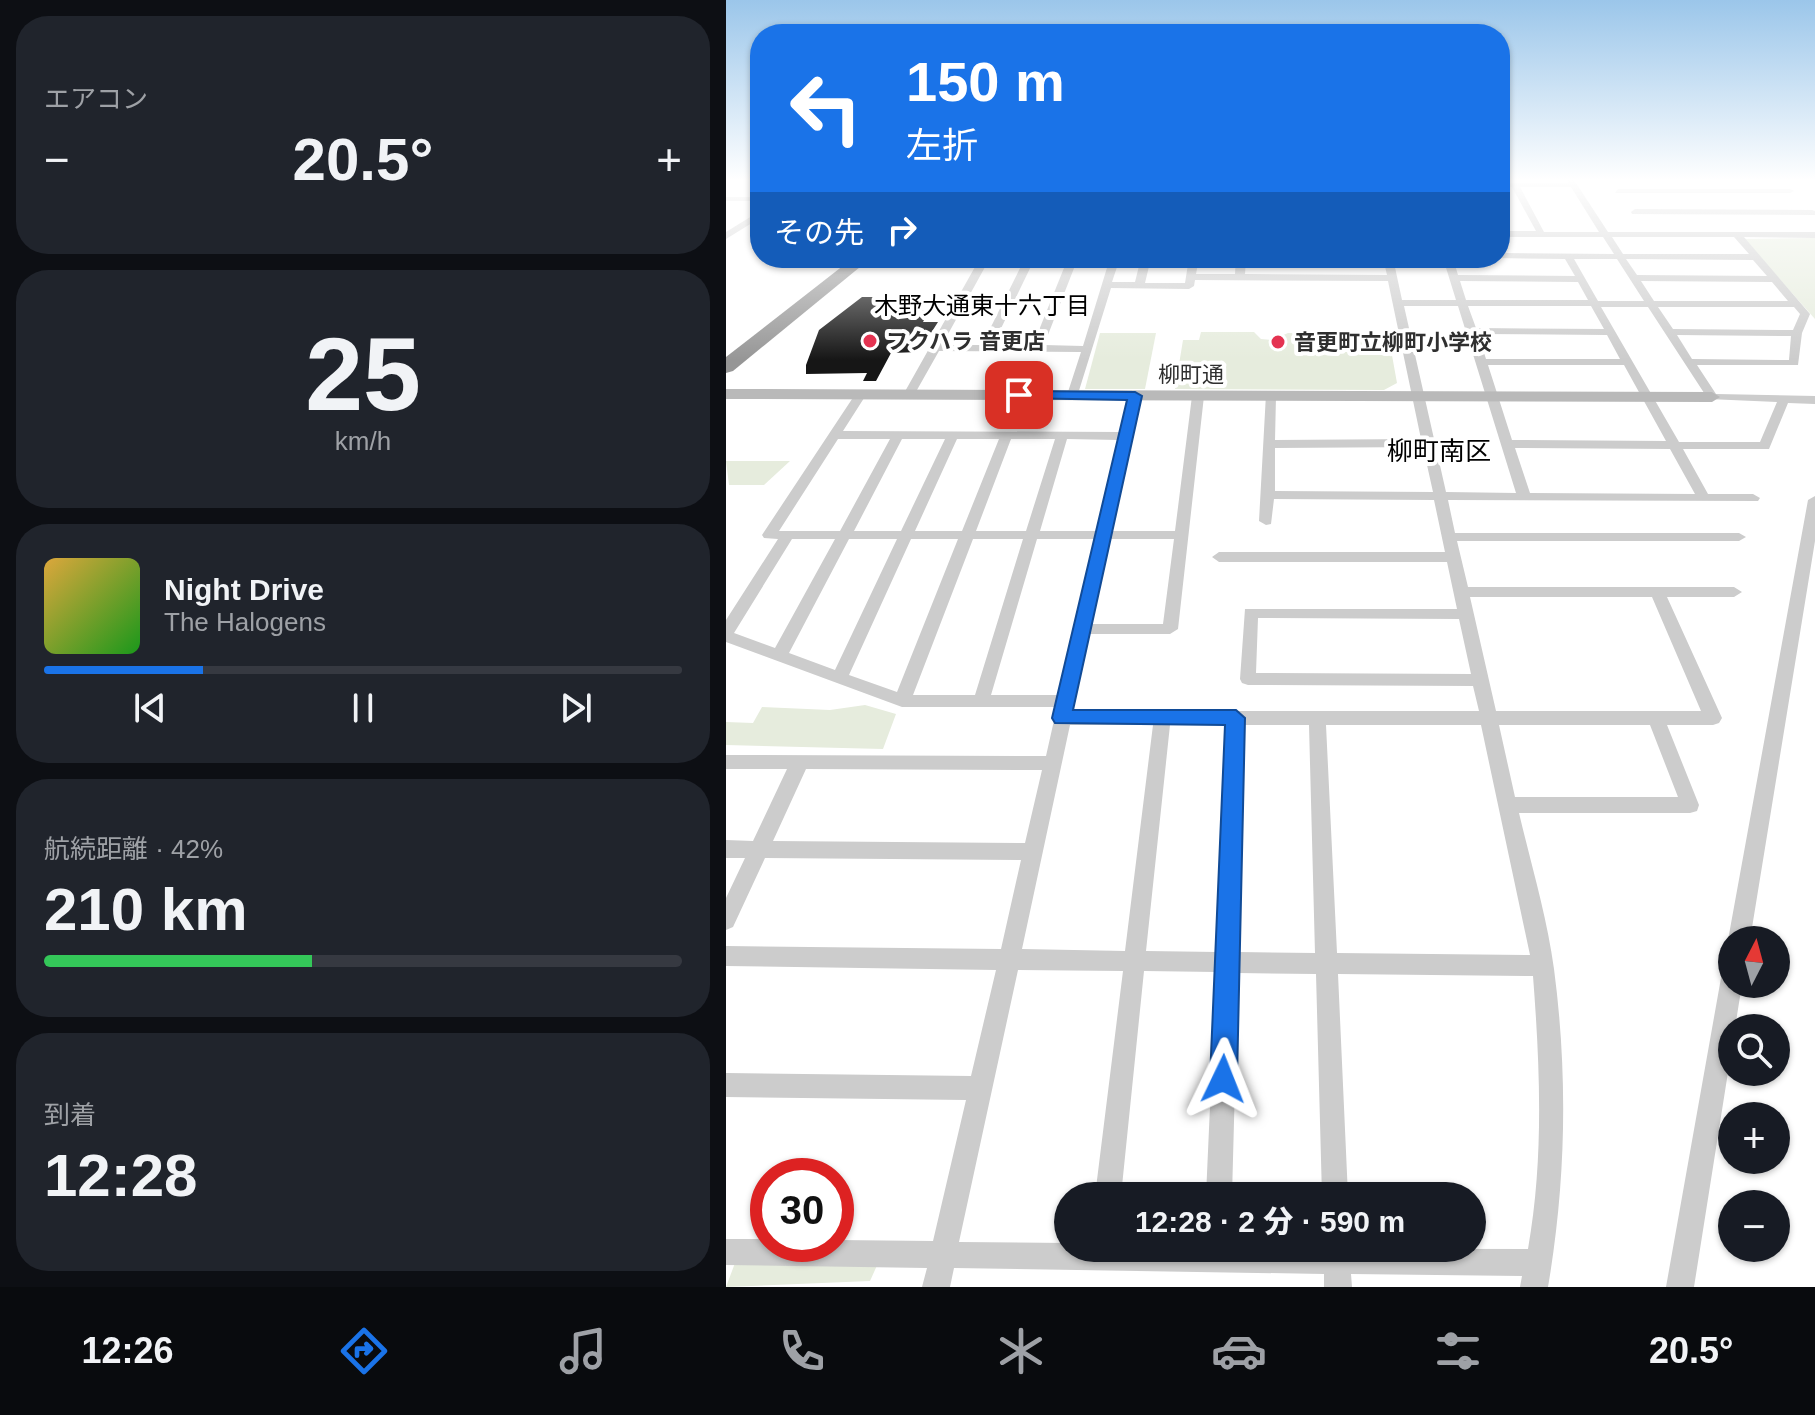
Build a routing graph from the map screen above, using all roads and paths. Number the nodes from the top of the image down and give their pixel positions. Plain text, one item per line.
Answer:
1 (1609, 240) edge
2 (1741, 240) edge
3 (1568, 256) junction
4 (1619, 256) junction
5 (1510, 257) edge
6 (1756, 257) junction
7 (850, 268) edge
8 (979, 268) edge
9 (1025, 268) edge
10 (1069, 268) edge
11 (1112, 268) edge
12 (1144, 268) edge
13 (1192, 268) edge
14 (1240, 268) edge
15 (1390, 268) edge
16 (1451, 268) edge
17 (1500, 268) edge
18 (1191, 277) junction
19 (1240, 277) junction
20 (1392, 278) junction
21 (1454, 278) junction
22 (1634, 278) junction
23 (1504, 279) junction
24 (1581, 279) junction
25 (1776, 279) junction
26 (1107, 285) junction
27 (1139, 286) junction
28 (1398, 303) junction
29 (1462, 303) junction
30 (1595, 304) junction
31 (1650, 304) junction
32 (1798, 304) junction
33 (1471, 331) junction
34 (1611, 332) junction
35 (1669, 332) junction
36 (1797, 333) junction
37 (935, 348) junction
38 (986, 348) junction
39 (1037, 349) junction
40 (1088, 349) junction
41 (1481, 362) junction
42 (1628, 362) junction
43 (1690, 362) junction
44 (726, 367) edge
45 (726, 394) edge
46 (860, 395) junction
47 (909, 395) junction
48 (1073, 395) junction
49 (1135, 396) junction
50 (1198, 396) junction
51 (1270, 396) junction
52 (1416, 396) junction
53 (1492, 397) junction
54 (1647, 397) junction
55 (1712, 397) junction
56 (1815, 400) edge
57 (1783, 401) junction
58 (834, 435) junction
59 (898, 435) junction
60 (953, 435) junction
61 (1006, 436) junction
62 (1062, 436) junction
63 (1126, 436) junction
64 (1427, 443) junction
65 (1270, 444) junction
66 (1507, 444) junction
67 (1674, 445) junction
68 (1268, 495) junction
69 (1439, 496) junction
70 (1524, 496) junction
71 (1704, 498) junction
72 (1753, 498) dead end
73 (1815, 500) edge
74 (1266, 521) dead end
75 (788, 535) junction
76 (844, 535) junction
77 (906, 535) junction
78 (967, 535) junction
79 (1032, 535) junction
80 (1103, 535) junction
81 (1181, 535) junction
82 (1448, 537) junction
83 (1739, 537) dead end
84 (1219, 557) dead end
85 (1452, 557) junction
86 (1461, 592) junction
87 (1657, 592) junction
88 (1734, 592) dead end
89 (1465, 614) junction
90 (1082, 629) junction
91 (726, 634) edge
92 (779, 656) junction
93 (839, 678) junction
94 (1480, 680) junction
95 (902, 701) junction
96 (981, 701) junction
97 (1064, 709) junction
98 (1317, 717) junction
99 (1488, 717) junction
100 (1162, 718) junction
101 (1236, 718) junction
102 (1656, 718) junction
103 (726, 762) edge
104 (800, 762) junction
105 (1052, 763) junction
106 (1506, 805) junction
107 (726, 849) edge
108 (759, 849) junction
109 (1032, 852) junction
110 (726, 920) edge
111 (1741, 926) edge
112 (726, 956) edge
113 (1008, 960) junction
114 (1134, 961) junction
115 (1227, 962) junction
116 (1326, 963) junction
117 (1543, 966) junction
118 (1729, 998) edge
119 (726, 1085) edge
120 (980, 1088) junction
121 (1110, 1182) edge
122 (1219, 1182) edge
123 (1334, 1182) edge
124 (726, 1252) edge
125 (1054, 1254) edge
126 (943, 1255) junction
127 (1307, 1262) edge
128 (1337, 1265) edge
129 (1537, 1275) edge
130 (936, 1287) edge
131 (1680, 1287) edge

1 - 4 street
2 - 6 street
3 - 4 street
3 - 5 street
3 - 24 street
4 - 6 street
4 - 22 street
6 - 25 street
7 - 44 highway
8 - 37 street
9 - 38 street
10 - 39 street
11 - 26 street
12 - 27 street
13 - 18 street
14 - 19 street
15 - 20 street
16 - 21 street
17 - 23 street
18 - 19 street
18 - 27 street
19 - 20 street
20 - 28 street
21 - 23 street
21 - 29 street
22 - 25 street
22 - 31 street
23 - 24 street
24 - 30 street
25 - 32 street
26 - 27 street
26 - 40 street
28 - 29 street
28 - 52 street
29 - 30 street
29 - 33 street
30 - 31 street
30 - 34 street
31 - 32 street
31 - 35 street
32 - 36 street
33 - 34 street
33 - 41 street
34 - 42 street
35 - 36 street
35 - 43 street
36 - 43 street
37 - 38 street
37 - 47 street
38 - 39 street
39 - 40 street
40 - 48 street
41 - 42 street
41 - 53 street
42 - 54 street
43 - 55 street
45 - 46 street, 柳町通
46 - 47 street, 柳町通
46 - 58 street
47 - 48 street, 柳町通
48 - 49 street, 柳町通
49 - 50 street, 柳町通
49 - 63 street
50 - 51 street, 柳町通
50 - 81 street
51 - 52 street, 柳町通
51 - 65 street
52 - 53 street, 柳町通
52 - 64 street
53 - 54 street, 柳町通
53 - 66 street
54 - 55 street, 柳町通
54 - 67 street
55 - 57 street
56 - 57 street
57 - 67 street
58 - 59 street
58 - 75 street
59 - 60 street
59 - 76 street
60 - 61 street
60 - 77 street
61 - 62 street
61 - 78 street
62 - 63 street
62 - 79 street
63 - 80 street
64 - 65 street
64 - 69 street
65 - 68 street
66 - 67 street
66 - 70 street
67 - 71 street
68 - 69 street
68 - 74 street
69 - 70 street
69 - 82 street
70 - 71 street
71 - 72 street
73 - 111 street
75 - 76 street
75 - 91 street
76 - 77 street
76 - 92 street
77 - 78 street
77 - 93 street
78 - 79 street
78 - 95 street
79 - 80 street
79 - 96 street
80 - 81 street
80 - 90 street
81 - 90 street
82 - 83 street
82 - 85 street
84 - 85 street
85 - 86 street
86 - 87 street
86 - 89 street
87 - 88 street
87 - 102 street
89 - 94 street
89 - 94 street
90 - 97 street
91 - 92 street
92 - 93 street
93 - 95 street
94 - 99 street
95 - 96 street
96 - 97 street
97 - 100 street
97 - 105 street
98 - 99 street
98 - 101 street
98 - 116 street
99 - 102 street
99 - 106 street
100 - 101 street
100 - 114 street
101 - 115 street
102 - 106 street
103 - 104 street
104 - 105 street
104 - 108 street
105 - 109 street
106 - 117 street
107 - 108 street
108 - 109 street
108 - 110 street
109 - 113 street
112 - 113 street
113 - 114 street
113 - 120 street
114 - 115 street
114 - 121 street
115 - 116 street
115 - 122 street
116 - 117 street
116 - 123 street
117 - 129 street
118 - 131 street
119 - 120 street
120 - 126 street
124 - 126 street
125 - 126 street
126 - 130 street
127 - 128 street
128 - 129 street

